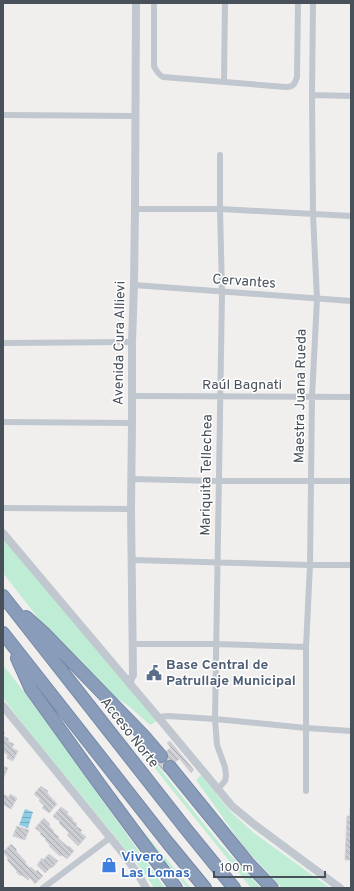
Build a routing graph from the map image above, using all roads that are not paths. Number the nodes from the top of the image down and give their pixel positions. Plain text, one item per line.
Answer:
1 (136, 3) edge
2 (154, 3) edge
3 (225, 3) edge
4 (298, 3) edge
5 (313, 3) edge
6 (224, 81) junction
7 (312, 95) junction
8 (351, 96) edge
9 (3, 115) edge
10 (136, 116) junction
11 (220, 155) dead end
12 (135, 209) junction
13 (220, 209) junction
14 (313, 214) junction
15 (351, 216) edge
16 (134, 285) junction
17 (222, 292) junction
18 (316, 299) junction
19 (351, 301) edge
20 (132, 342) junction
21 (3, 343) edge
22 (132, 396) junction
23 (220, 396) junction
24 (312, 397) junction
25 (351, 397) edge
26 (3, 422) edge
27 (132, 423) junction
28 (132, 480) junction
29 (218, 481) junction
30 (312, 481) junction
31 (351, 481) edge
32 (3, 508) edge
33 (131, 509) junction
34 (3, 533) edge
35 (132, 560) junction
36 (218, 563) junction
37 (310, 565) junction
38 (351, 565) edge
39 (4, 598) edge
40 (6, 636) edge
41 (132, 644) junction
42 (216, 644) junction
43 (306, 647) junction
44 (129, 683) junction
45 (3, 706) edge
46 (158, 717) junction
47 (215, 719) junction
48 (306, 728) junction
49 (351, 731) edge
50 (161, 756) dead end
51 (170, 767) dead end
52 (217, 790) junction
53 (306, 790) dead end
54 (111, 837) junction
55 (43, 888) edge
56 (146, 888) edge
57 (176, 888) edge
58 (205, 888) edge
59 (234, 888) edge
60 (272, 888) edge
61 (340, 888) edge

1 - 10 street, Avenida Cura Allievi
2 - 6 street
3 - 6 street
4 - 6 street
5 - 7 street, Maestra Juana Rueda
7 - 8 street
7 - 14 street, Maestra Juana Rueda
9 - 10 street
10 - 12 street, Avenida Cura Allievi
11 - 13 street, Mariquita Tellechea
12 - 13 street
12 - 16 street, Avenida Cura Allievi
13 - 14 street
13 - 17 street, Mariquita Tellechea
14 - 15 street
14 - 18 street, Maestra Juana Rueda
16 - 17 street, Cervantes
16 - 20 street, Avenida Cura Allievi
17 - 18 street, Cervantes
17 - 23 street, Mariquita Tellechea
18 - 19 street, Cervantes
18 - 24 street, Maestra Juana Rueda
20 - 21 street
20 - 22 street, Avenida Cura Allievi
22 - 23 street, Raúl Bagnati
22 - 27 street, Avenida Cura Allievi
23 - 24 street, Raúl Bagnati
23 - 29 street, Mariquita Tellechea
24 - 25 street, Raúl Bagnati
24 - 30 street, Maestra Juana Rueda
26 - 27 street
27 - 28 street, Avenida Cura Allievi
28 - 29 street
28 - 33 street, Avenida Cura Allievi
29 - 30 street
29 - 36 street, Mariquita Tellechea
30 - 31 street
30 - 37 street, Maestra Juana Rueda
32 - 33 street
33 - 35 street, Avenida Cura Allievi
34 - 44 street
35 - 36 street
35 - 41 street, Avenida Cura Allievi
36 - 37 street
36 - 42 street, Mariquita Tellechea
37 - 38 street
37 - 43 street, Maestra Juana Rueda
39 - 50 highway
39 - 59 highway, Acceso Norte
40 - 57 highway
40 - 58 highway
41 - 42 street
41 - 44 street, Avenida Cura Allievi
42 - 43 street
42 - 47 street, Mariquita Tellechea
43 - 48 street, Maestra Juana Rueda
44 - 46 street
45 - 54 street
46 - 47 street
46 - 52 street
47 - 48 street
47 - 52 street, Mariquita Tellechea
48 - 49 street
48 - 53 street, Maestra Juana Rueda
51 - 60 highway
52 - 61 street
54 - 55 street
54 - 56 street

